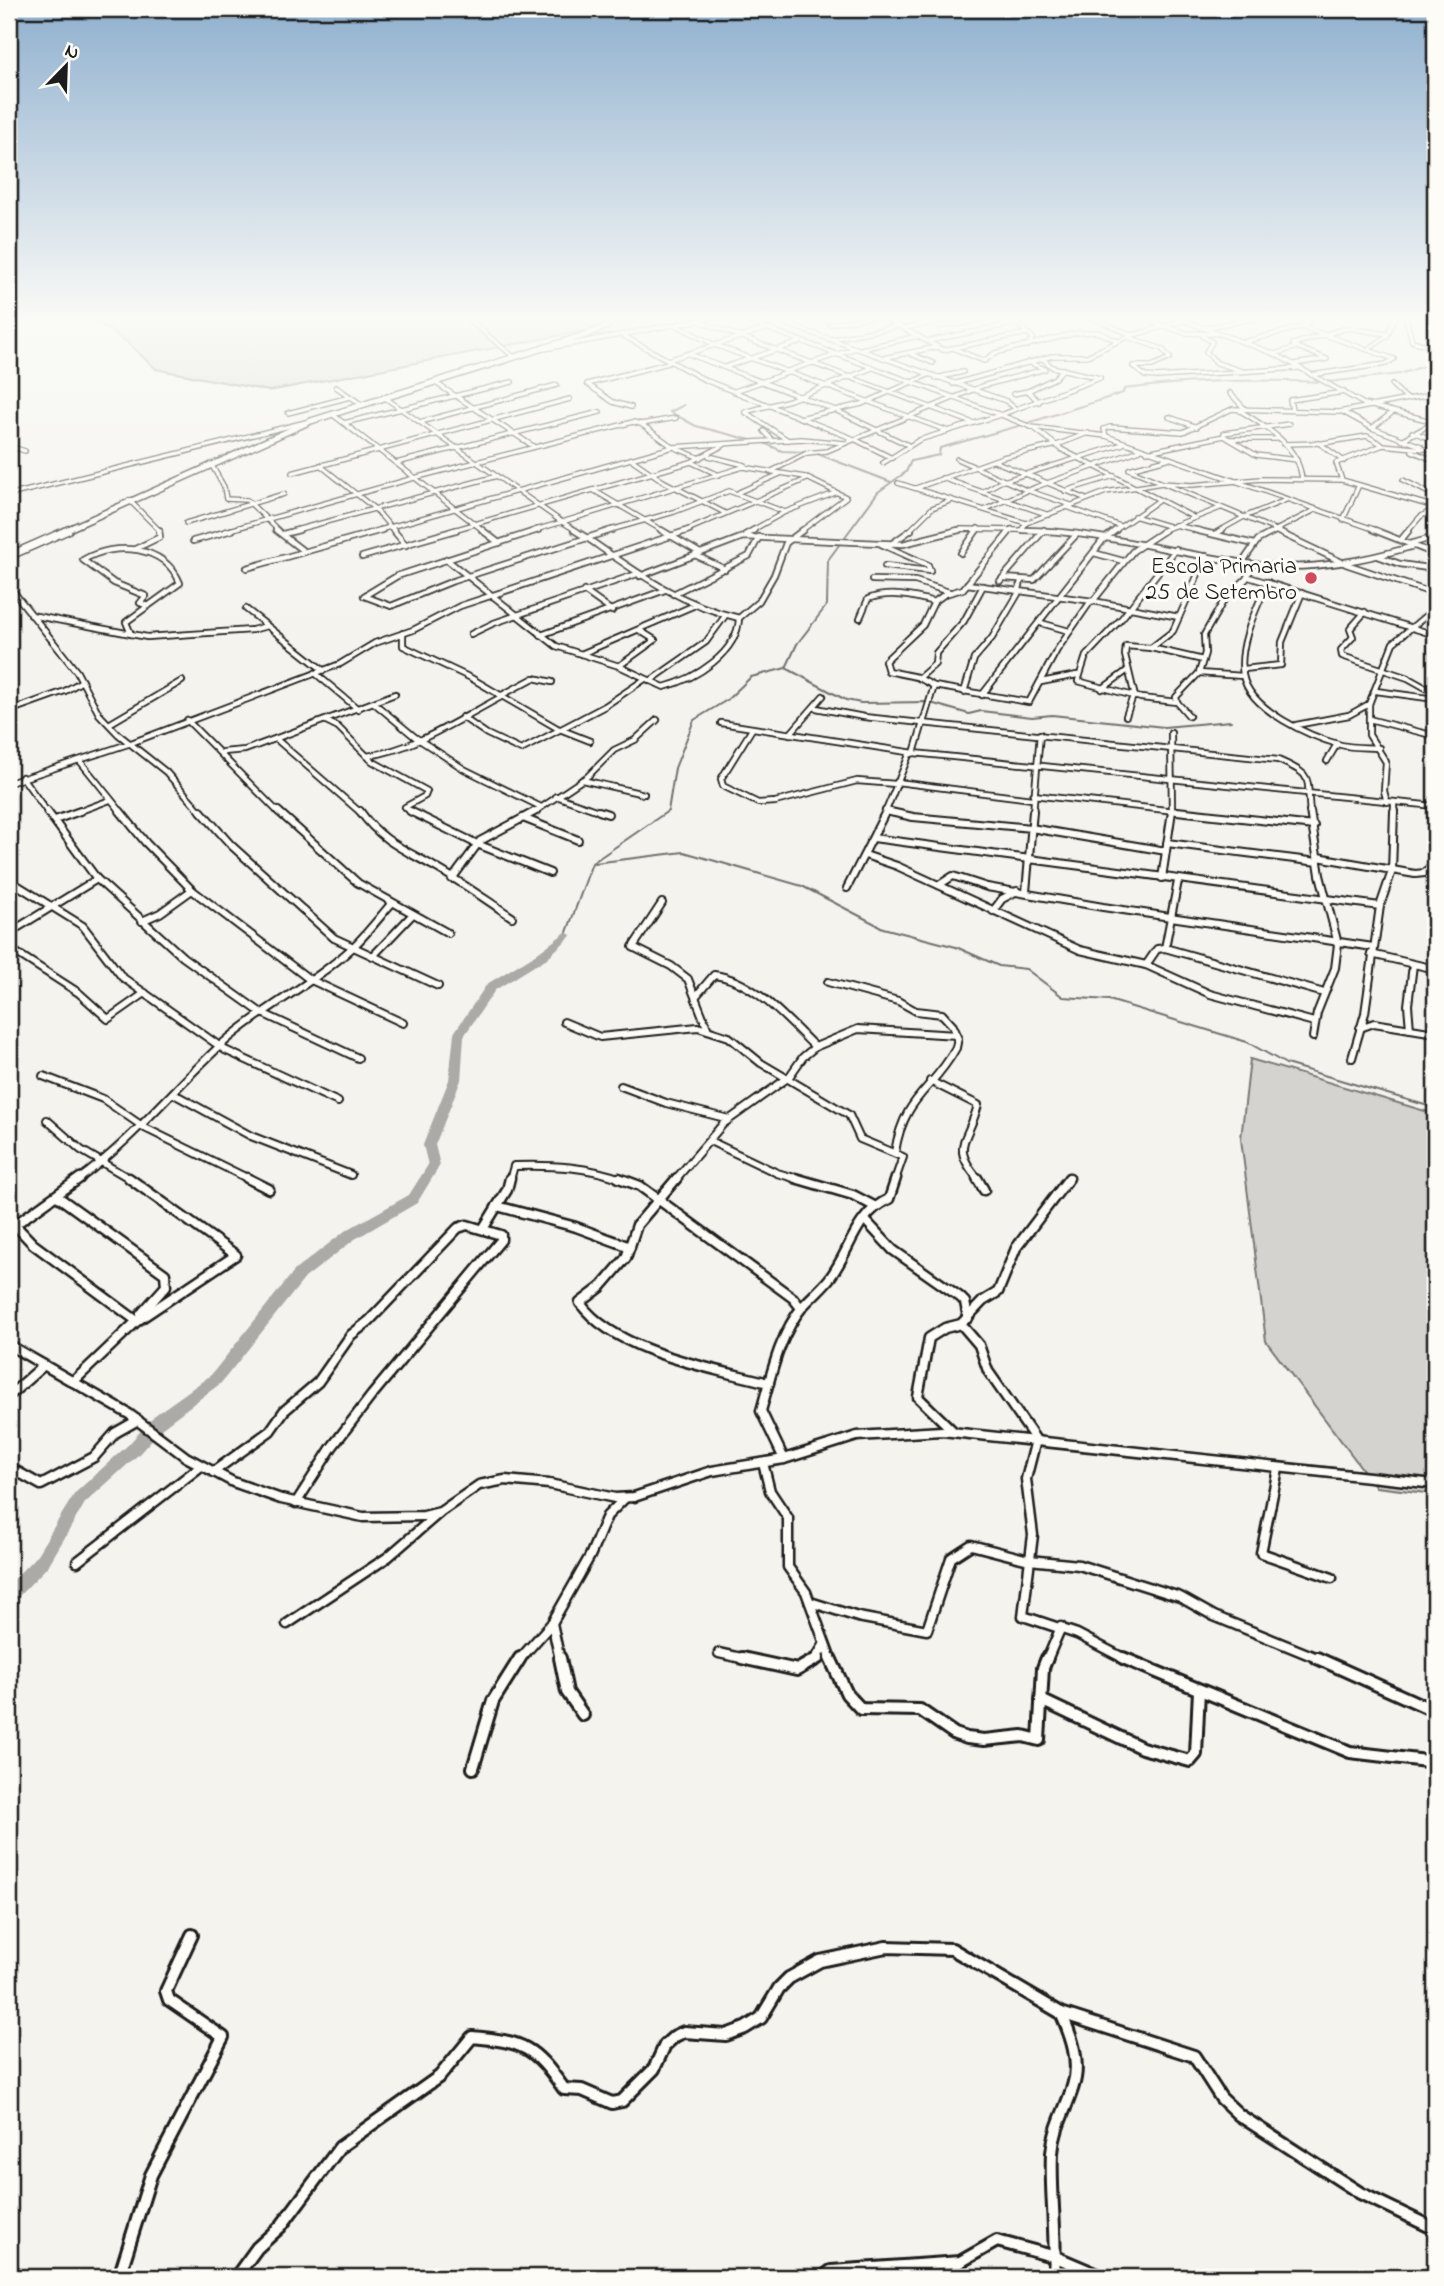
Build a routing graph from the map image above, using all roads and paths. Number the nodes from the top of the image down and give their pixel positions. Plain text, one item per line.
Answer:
1 (308, 422) edge
2 (309, 422) edge
3 (349, 422) edge
4 (420, 422) edge
5 (487, 422) edge
6 (497, 422) edge
7 (560, 422) edge
8 (655, 422) edge
9 (764, 422) edge
10 (809, 422) edge
11 (861, 422) edge
12 (895, 422) edge
13 (920, 422) edge
14 (969, 422) edge
15 (977, 422) edge
16 (1017, 422) edge
17 (1183, 422) edge
18 (1204, 422) edge
19 (1258, 422) edge
20 (1360, 422) edge
21 (1380, 422) edge
22 (1435, 422) edge
23 (344, 423) joint
24 (973, 423) junction
25 (641, 424) junction
26 (1289, 424) dead end
27 (1197, 427) junction
28 (1265, 427) junction
29 (1034, 428) junction
30 (1371, 428) junction
31 (877, 429) junction
32 (764, 431) dead end
33 (948, 431) junction
34 (1411, 432) junction
35 (514, 433) junction
36 (1088, 433) junction
37 (439, 434) junction
38 (1106, 436) junction
39 (1226, 438) junction
40 (854, 439) junction
41 (1278, 439) junction
42 (789, 440) junction
43 (1402, 440) junction
44 (1435, 440) edge
45 (773, 441) junction
46 (845, 443) junction
47 (1319, 443) junction
48 (1123, 444) junction
49 (1283, 444) junction
50 (724, 445) junction
51 (908, 445) junction
52 (1057, 445) junction
53 (1383, 445) junction
54 (9, 446) edge
55 (533, 446) junction
56 (457, 447) junction
57 (673, 447) junction
58 (1408, 448) junction
59 (378, 449) junction
60 (1433, 450) edge
61 (1144, 451) junction
62 (9, 452) edge
63 (708, 455) junction
64 (700, 458) junction
65 (892, 458) junction
66 (1080, 458) junction
67 (631, 459) junction
68 (957, 459) dead end
69 (1167, 459) junction
70 (993, 460) junction
71 (1297, 460) junction
72 (1344, 461) junction
73 (1435, 461) edge
74 (476, 462) junction
75 (691, 462) junction
76 (396, 463) junction
77 (884, 463) dead end
78 (211, 464) junction
79 (320, 465) junction
80 (975, 466) junction
81 (746, 467) junction
82 (1097, 467) junction
83 (652, 472) junction
84 (769, 472) junction
85 (292, 473) dead end
86 (780, 474) junction
87 (1026, 474) junction
88 (497, 475) junction
89 (719, 475) junction
90 (1115, 476) junction
91 (414, 478) junction
92 (941, 478) junction
93 (808, 479) junction
94 (1302, 479) junction
95 (1342, 480) junction
96 (1403, 480) dead end
97 (1006, 481) junction
98 (1239, 482) junction
99 (898, 483) dead end
100 (1046, 483) junction
101 (1162, 483) junction
102 (759, 485) junction
103 (1359, 485) junction
104 (674, 486) junction
105 (1135, 487) junction
106 (916, 488) junction
107 (593, 490) junction
108 (1026, 490) junction
109 (517, 491) junction
110 (1065, 491) junction
111 (434, 492) junction
112 (738, 492) junction
113 (982, 492) junction
114 (835, 493) junction
115 (284, 494) dead end
116 (355, 494) junction
117 (9, 495) edge
118 (1435, 496) edge
119 (762, 498) junction
120 (1084, 498) junction
121 (1004, 499) junction
122 (1287, 499) junction
123 (129, 500) junction
124 (755, 500) junction
125 (953, 500) junction
126 (700, 501) junction
127 (1158, 501) junction
128 (250, 504) junction
129 (618, 504) junction
130 (535, 506) junction
131 (1069, 506) junction
132 (455, 508) junction
133 (1221, 508) junction
134 (1435, 508) edge
135 (375, 509) junction
136 (986, 509) junction
137 (1315, 510) junction
138 (785, 512) junction
139 (725, 513) junction
140 (1049, 514) junction
141 (1134, 516) junction
142 (1193, 517) junction
143 (1244, 517) junction
144 (267, 519) junction
145 (643, 520) junction
146 (1343, 520) junction
147 (561, 522) junction
148 (186, 523) dead end
149 (1026, 523) junction
150 (477, 525) junction
151 (1170, 525) junction
152 (391, 526) junction
153 (1120, 526) junction
154 (978, 528) junction
155 (1012, 529) junction
156 (1022, 529) junction
157 (1044, 530) junction
158 (1279, 532) junction
159 (283, 534) junction
160 (1077, 534) junction
161 (1216, 534) junction
162 (669, 536) junction
163 (743, 537) junction
164 (759, 537) junction
165 (1435, 537) edge
166 (1106, 538) junction
167 (588, 539) junction
168 (790, 539) junction
169 (1401, 540) junction
170 (194, 541) dead end
171 (499, 543) junction
172 (880, 543) junction
173 (1144, 543) junction
174 (891, 544) junction
175 (1254, 544) junction
176 (406, 545) junction
177 (1412, 545) junction
178 (1176, 549) junction
179 (135, 550) junction
180 (302, 551) junction
181 (961, 553) dead end
182 (1094, 553) junction
183 (697, 554) junction
184 (1435, 554) edge
185 (9, 556) edge
186 (610, 556) junction
187 (1206, 556) junction
188 (1378, 556) junction
189 (362, 557) dead end
190 (446, 559) junction
191 (1123, 561) junction
192 (1242, 563) junction
193 (1346, 564) junction
194 (1253, 565) junction
195 (886, 566) dead end
196 (247, 568) dead end
197 (725, 569) junction
198 (1435, 569) edge
199 (930, 571) junction
200 (639, 575) junction
201 (469, 576) junction
202 (1249, 577) junction
203 (1003, 578) junction
204 (872, 580) dead end
205 (1021, 581) junction
206 (1268, 582) junction
207 (923, 583) junction
208 (967, 583) junction
209 (9, 586) edge
210 (983, 586) junction
211 (996, 587) junction
212 (665, 590) junction
213 (584, 591) junction
214 (1018, 591) junction
215 (949, 592) junction
216 (1302, 593) junction
217 (1434, 593) edge
218 (673, 594) junction
219 (1058, 596) junction
220 (493, 598) junction
221 (1092, 601) junction
222 (934, 602) junction
223 (148, 606) junction
224 (695, 606) junction
225 (1129, 608) junction
226 (1435, 608) edge
227 (246, 609) dead end
228 (612, 611) junction
229 (1365, 612) junction
230 (30, 614) junction
231 (519, 614) junction
232 (725, 616) junction
233 (1180, 617) junction
234 (739, 618) junction
235 (860, 618) dead end
236 (1041, 623) junction
237 (267, 626) junction
238 (1409, 626) junction
239 (639, 630) junction
240 (1069, 631) junction
241 (403, 633) junction
242 (131, 634) junction
243 (471, 634) dead end
244 (541, 635) junction
245 (1435, 635) edge
246 (1152, 648) junction
247 (581, 654) junction
248 (1203, 660) junction
249 (619, 667) junction
250 (1382, 668) junction
251 (1244, 669) junction
252 (323, 670) junction
253 (1128, 670) junction
254 (315, 673) junction
255 (1199, 673) junction
256 (1077, 675) junction
257 (1243, 676) junction
258 (919, 678) junction
259 (648, 680) junction
260 (82, 681) junction
261 (181, 681) dead end
262 (552, 682) dead end
263 (1041, 682) junction
264 (934, 686) junction
265 (1426, 688) dead end
266 (1102, 689) junction
267 (1376, 691) junction
268 (964, 692) junction
269 (395, 694) dead end
270 (982, 695) junction
271 (503, 696) junction
272 (823, 696) dead end
273 (1134, 696) junction
274 (1435, 699) edge
275 (1177, 702) junction
276 (374, 703) junction
277 (1369, 704) junction
278 (816, 708) junction
279 (16, 709) junction
280 (358, 709) junction
281 (9, 711) edge
282 (1126, 716) dead end
283 (1189, 716) dead end
284 (462, 717) junction
285 (9, 718) edge
286 (1369, 719) junction
287 (187, 720) junction
288 (326, 720) junction
289 (657, 720) dead end
290 (922, 721) junction
291 (721, 723) dead end
292 (109, 724) junction
293 (1295, 725) junction
294 (557, 728) junction
295 (752, 729) junction
296 (1171, 733) dead end
297 (790, 734) junction
298 (1040, 734) junction
299 (1435, 736) edge
300 (415, 737) junction
301 (276, 739) junction
302 (590, 741) dead end
303 (131, 743) junction
304 (1337, 744) junction
305 (1379, 748) junction
306 (1171, 750) junction
307 (223, 752) junction
308 (914, 753) junction
309 (367, 757) junction
310 (80, 761) junction
311 (1327, 761) dead end
312 (1036, 766) junction
313 (22, 777) junction
314 (1170, 779) junction
315 (581, 780) junction
316 (9, 783) edge
317 (896, 783) junction
318 (1308, 793) junction
319 (644, 794) dead end
320 (556, 796) junction
321 (1033, 797) junction
322 (110, 800) junction
323 (1391, 803) junction
324 (1435, 806) edge
325 (541, 807) junction
326 (1172, 810) junction
327 (886, 811) junction
328 (608, 814) dead end
329 (523, 818) junction
330 (55, 820) junction
331 (1314, 826) junction
332 (1031, 828) junction
333 (873, 838) junction
334 (578, 840) dead end
335 (1167, 843) junction
336 (477, 844) junction
337 (1166, 851) junction
338 (865, 855) junction
339 (1027, 857) junction
340 (1318, 859) junction
341 (1435, 862) edge
342 (1392, 871) junction
343 (550, 873) dead end
344 (1162, 878) junction
345 (97, 879) junction
346 (452, 879) junction
347 (9, 880) edge
348 (1178, 881) junction
349 (939, 885) junction
350 (847, 888) dead end
351 (192, 890) junction
352 (1018, 890) junction
353 (1026, 892) junction
354 (1326, 900) junction
355 (662, 903) dead end
356 (390, 904) junction
357 (50, 906) junction
358 (1380, 906) junction
359 (993, 911) junction
360 (412, 915) junction
361 (512, 917) dead end
362 (1173, 918) junction
363 (142, 921) junction
364 (9, 933) edge
365 (448, 933) dead end
366 (1338, 942) junction
367 (9, 948) edge
368 (352, 948) junction
369 (1165, 948) junction
370 (1372, 950) junction
371 (373, 956) junction
372 (1146, 965) junction
373 (1413, 965) junction
374 (1435, 969) edge
375 (310, 979) junction
376 (828, 982) dead end
377 (438, 986) dead end
378 (145, 993) junction
379 (1324, 993) junction
380 (696, 996) junction
381 (260, 1012) junction
382 (564, 1022) dead end
383 (1314, 1022) junction
384 (402, 1023) dead end
385 (1360, 1029) junction
386 (1410, 1029) junction
387 (708, 1030) junction
388 (1435, 1033) edge
389 (957, 1035) junction
390 (1313, 1037) dead end
391 (221, 1045) junction
392 (815, 1047) junction
393 (358, 1058) dead end
394 (1352, 1058) dead end
395 (43, 1076) dead end
396 (789, 1077) junction
397 (930, 1081) junction
398 (621, 1086) dead end
399 (174, 1094) junction
400 (338, 1102) dead end
401 (729, 1119) junction
402 (47, 1120) dead end
403 (143, 1125) junction
404 (710, 1141) junction
405 (895, 1152) junction
406 (103, 1163) junction
407 (351, 1175) dead end
408 (1070, 1177) dead end
409 (269, 1189) dead end
410 (984, 1190) dead end
411 (57, 1196) junction
412 (657, 1200) junction
413 (497, 1206) junction
414 (874, 1206) junction
415 (865, 1220) junction
416 (12, 1227) edge
417 (483, 1229) junction
418 (630, 1247) junction
419 (801, 1308) junction
420 (137, 1321) junction
421 (965, 1321) junction
422 (9, 1345) edge
423 (44, 1365) junction
424 (73, 1382) junction
425 (769, 1383) junction
426 (9, 1396) edge
427 (141, 1423) junction
428 (953, 1431) junction
429 (1036, 1440) junction
430 (784, 1459) junction
431 (763, 1463) junction
432 (201, 1466) junction
433 (9, 1467) edge
434 (1278, 1469) junction
435 (213, 1472) junction
436 (1435, 1484) edge
437 (625, 1498) junction
438 (296, 1503) junction
439 (440, 1512) junction
440 (1029, 1560) junction
441 (77, 1562) dead end
442 (1332, 1578) dead end
443 (810, 1602) junction
444 (552, 1623) junction
445 (287, 1624) dead end
446 (1060, 1627) junction
447 (824, 1645) junction
448 (719, 1653) dead end
449 (1199, 1690) junction
450 (1041, 1700) junction
451 (1435, 1712) edge
452 (583, 1715) dead end
453 (1435, 1762) edge
454 (473, 1768) dead end
455 (192, 1935) dead end
456 (1061, 2014) junction
457 (1435, 2229) edge
458 (1056, 2257) junction
459 (120, 2277) edge
460 (236, 2277) edge
461 (823, 2277) edge
462 (1054, 2277) edge
463 (1103, 2277) edge

1 - 117 street
2 - 78 street
3 - 23 street
4 - 37 street
5 - 37 street
6 - 35 street
7 - 35 street
8 - 25 street
9 - 42 street
10 - 40 street
11 - 31 street
12 - 31 street
13 - 33 street
14 - 24 street
15 - 24 street
16 - 29 street
17 - 27 street
18 - 27 street
19 - 28 street
20 - 30 street
21 - 30 street
22 - 34 street
23 - 59 street
24 - 33 street
25 - 55 street
25 - 57 street
26 - 28 street
27 - 38 street
28 - 39 street
28 - 41 street
29 - 36 street
29 - 52 street
30 - 43 street
31 - 40 street
31 - 51 street
32 - 45 street
33 - 51 street
34 - 43 street
34 - 44 street
35 - 55 street
35 - 56 street
36 - 38 street
36 - 52 street
37 - 56 street
37 - 59 street
38 - 48 street
39 - 41 street
39 - 61 street
39 - 71 street
40 - 46 street
40 - 65 street
41 - 49 street
42 - 45 street
42 - 46 street
43 - 60 street
45 - 50 street
46 - 84 street
47 - 49 street
47 - 53 street
47 - 72 street
48 - 61 street
48 - 66 street
49 - 71 street
50 - 57 street
50 - 63 street
51 - 65 street
52 - 66 street
52 - 70 street
53 - 58 street
53 - 72 street
54 - 62 street
55 - 74 street
56 - 74 street
56 - 76 street
57 - 64 street
57 - 67 street
58 - 60 street
58 - 73 street
59 - 76 street
59 - 79 street
61 - 69 street
61 - 82 street
63 - 64 street
63 - 81 street
64 - 75 street
65 - 77 street
66 - 82 street
66 - 87 street
67 - 83 street
67 - 109 street
68 - 80 street
69 - 98 street
69 - 101 street
70 - 80 street
70 - 87 street
71 - 94 street
72 - 95 street
74 - 88 street
74 - 91 street
75 - 83 street
75 - 89 street
76 - 91 street
78 - 123 street
78 - 128 street
79 - 85 street
79 - 116 street
80 - 92 street
80 - 97 street
81 - 84 street
81 - 89 street
82 - 90 street
82 - 100 street
83 - 104 street
83 - 107 street
84 - 86 street
86 - 93 street
86 - 102 street
87 - 97 street
87 - 100 street
88 - 109 street
88 - 111 street
89 - 104 street
90 - 105 street
90 - 110 street
91 - 111 street
91 - 116 street
92 - 106 street
92 - 113 street
93 - 114 street
93 - 119 street
94 - 95 street
94 - 98 street
95 - 103 street
96 - 118 street
97 - 108 street
97 - 113 street
98 - 101 street
98 - 122 street
99 - 106 street
100 - 108 street
100 - 110 street
101 - 105 street
101 - 133 street
102 - 112 street
102 - 119 street
103 - 134 street
103 - 146 street
104 - 126 street
104 - 129 street
105 - 120 street
105 - 127 street
106 - 125 street
107 - 129 street
107 - 130 street
108 - 121 street
108 - 131 street
109 - 130 street
109 - 132 street
110 - 120 street
111 - 132 street
111 - 135 street
112 - 124 street
112 - 126 street
113 - 121 street
114 - 138 street
114 - 168 street
115 - 128 street
116 - 135 street
116 - 144 street
119 - 124 street
120 - 131 street
121 - 136 street
121 - 140 street
122 - 137 street
122 - 143 street
123 - 179 street
123 - 185 street
124 - 138 street
124 - 139 street
125 - 136 street
125 - 174 street
126 - 139 street
126 - 145 street
127 - 141 street
127 - 142 street
128 - 144 street
128 - 148 street
129 - 145 street
129 - 147 street
130 - 147 street
130 - 150 street
131 - 140 street
131 - 153 street
132 - 150 street
132 - 152 street
133 - 142 street
133 - 143 street
134 - 169 street
135 - 152 street
135 - 159 street
136 - 149 street
137 - 146 street
137 - 158 street
138 - 163 street
139 - 162 street
140 - 149 street
141 - 151 street
141 - 153 street
142 - 151 street
143 - 158 street
143 - 161 street
144 - 159 street
144 - 170 street
145 - 162 street
145 - 167 street
146 - 169 street
147 - 167 street
147 - 171 street
149 - 156 street
150 - 171 street
150 - 176 street
151 - 161 street
151 - 173 street
152 - 176 street
152 - 180 street
153 - 166 street
154 - 155 street
154 - 174 street
154 - 181 street
155 - 156 street
155 - 208 street
156 - 157 street
157 - 160 street
157 - 203 street
158 - 175 street
158 - 193 street
159 - 180 street
160 - 166 street
160 - 205 street
161 - 175 street
162 - 183 street
162 - 186 street
163 - 164 street
163 - 183 street
164 - 168 street
164 - 197 street
165 - 177 street
166 - 173 street
166 - 182 street
167 - 186 street
167 - 201 street
168 - 172 street
168 - 234 street
169 - 177 street
171 - 190 street
172 - 174 street
172 - 199 street
173 - 178 street
173 - 191 street
175 - 192 street
176 - 189 street
177 - 184 street
177 - 188 street
178 - 187 street
178 - 225 street
179 - 223 street
179 - 223 street
180 - 196 street
182 - 191 street
182 - 219 street
183 - 197 street
183 - 200 street
186 - 200 street
186 - 220 street
187 - 192 street
187 - 233 street
188 - 193 street
188 - 198 street
190 - 201 street
190 - 201 street
191 - 221 street
192 - 194 street
193 - 194 street
193 - 217 street
194 - 202 street
195 - 199 street
197 - 218 street
199 - 207 street
200 - 212 street
200 - 213 street
201 - 220 street
202 - 206 street
202 - 248 street
203 - 205 street
203 - 211 street
204 - 207 street
205 - 214 street
206 - 216 street
206 - 251 street
207 - 215 street
208 - 210 street
208 - 215 street
209 - 230 street
210 - 211 street
210 - 258 street
211 - 214 street
212 - 218 street
212 - 228 street
213 - 228 street
213 - 231 street
214 - 219 street
214 - 268 street
215 - 222 street
216 - 229 street
216 - 251 street
218 - 224 street
219 - 221 street
219 - 236 street
220 - 231 street
220 - 241 street
221 - 225 street
221 - 240 street
222 - 235 street
222 - 258 street
223 - 242 street
224 - 232 street
224 - 239 street
225 - 233 street
225 - 256 street
226 - 238 street
227 - 237 street
228 - 244 street
229 - 238 street
229 - 250 street
230 - 242 street
230 - 260 street
231 - 243 street
231 - 244 street
232 - 234 street
232 - 259 street
233 - 246 street
234 - 259 street
236 - 240 street
236 - 270 street
237 - 242 street
237 - 252 street
238 - 245 street
238 - 250 street
239 - 247 street
239 - 249 street
240 - 263 street
241 - 252 street
241 - 271 street
244 - 247 street
246 - 248 street
246 - 253 street
247 - 249 street
248 - 255 street
249 - 259 street
250 - 265 street
250 - 267 street
251 - 257 street
252 - 254 street
253 - 266 street
253 - 273 street
254 - 280 street
254 - 287 street
255 - 257 street
255 - 275 street
256 - 263 street
256 - 266 street
257 - 293 street
258 - 264 street
259 - 294 street
260 - 279 street
260 - 292 street
261 - 292 street
262 - 271 street
263 - 270 street
264 - 268 street
264 - 290 street
266 - 273 street
267 - 274 street
267 - 277 street
268 - 270 street
269 - 276 street
271 - 284 street
271 - 294 street
272 - 278 street
273 - 275 street
273 - 282 street
275 - 283 street
276 - 280 street
276 - 300 street
277 - 286 street
277 - 293 street
278 - 290 street
278 - 297 street
279 - 281 street
279 - 285 street
280 - 288 street
284 - 294 street
284 - 300 street
286 - 299 street
286 - 305 street
287 - 303 street
287 - 307 street
288 - 301 street
288 - 309 street
289 - 315 street
290 - 298 street
290 - 308 street
291 - 295 street
292 - 303 street
293 - 304 street
294 - 302 street
295 - 297 street
295 - 317 street
296 - 306 street
297 - 308 street
298 - 306 street
298 - 312 street
300 - 309 street
300 - 325 street
301 - 307 street
301 - 346 street
303 - 310 street
303 - 368 street
304 - 305 street
304 - 311 street
305 - 323 street
306 - 314 street
306 - 318 street
307 - 356 street
308 - 312 street
308 - 317 street
309 - 336 street
310 - 313 street
310 - 322 street
312 - 314 street
312 - 321 street
313 - 316 street
313 - 330 street
314 - 318 street
314 - 326 street
315 - 319 street
315 - 320 street
317 - 321 street
317 - 327 street
318 - 323 street
318 - 331 street
320 - 325 street
320 - 328 street
321 - 326 street
321 - 332 street
322 - 330 street
322 - 351 street
323 - 324 street
323 - 342 street
325 - 329 street
326 - 331 street
326 - 335 street
327 - 332 street
327 - 333 street
329 - 334 street
329 - 336 street
330 - 345 street
331 - 340 street
332 - 337 street
332 - 339 street
333 - 338 street
333 - 339 street
335 - 337 street
335 - 340 street
336 - 343 street
336 - 346 street
337 - 344 street
338 - 349 street
338 - 350 street
339 - 344 street
339 - 353 street
340 - 342 street
340 - 354 street
341 - 342 street
342 - 358 street
344 - 348 street
345 - 357 street
345 - 363 street
346 - 361 street
347 - 357 street
348 - 354 street
348 - 362 street
349 - 352 street
349 - 359 street
351 - 363 street
351 - 375 street
352 - 353 street
352 - 359 street
353 - 362 street
354 - 358 street
354 - 366 street
355 - 380 street
356 - 360 street
356 - 368 street
357 - 364 street
357 - 378 street
358 - 370 street
359 - 372 street
360 - 365 street
360 - 371 street
362 - 366 street
362 - 369 street
363 - 381 street
366 - 370 street
366 - 379 street
367 - 378 street
368 - 371 street
368 - 375 street
369 - 372 street
369 - 379 street
370 - 373 street
370 - 385 street
371 - 377 street
372 - 383 street
373 - 374 street
373 - 386 street
375 - 381 street
375 - 384 street
376 - 389 street
378 - 391 street
379 - 383 street
380 - 387 street
380 - 392 street
381 - 391 street
381 - 393 street
382 - 387 street
383 - 390 street
385 - 386 street
385 - 394 street
386 - 388 street
387 - 396 street
389 - 392 street
389 - 397 street
391 - 399 street
391 - 400 street
392 - 396 street
395 - 403 street
396 - 401 street
396 - 405 street
397 - 405 street
397 - 410 street
398 - 401 street
399 - 403 street
399 - 407 street
401 - 404 street
402 - 406 street
403 - 406 street
403 - 409 street
404 - 412 street
404 - 414 street
405 - 414 street
406 - 411 street
406 - 420 street
408 - 421 street
411 - 416 street
411 - 420 street
412 - 413 street
412 - 418 street
412 - 419 street
413 - 417 street
413 - 418 street
414 - 415 street
415 - 419 street
415 - 421 street
416 - 420 street
417 - 435 street
417 - 438 street
418 - 425 street
419 - 425 street
420 - 424 street
421 - 428 street
421 - 429 street
422 - 423 street
423 - 424 street
423 - 426 street
424 - 427 street
425 - 430 street
427 - 432 street
427 - 433 street
428 - 429 street
428 - 430 street
429 - 434 street
429 - 440 street
430 - 431 street
431 - 437 street
431 - 443 street
432 - 435 street
432 - 441 street
434 - 436 street
434 - 442 street
435 - 438 street
437 - 439 street
437 - 444 street
438 - 439 street
439 - 445 street
440 - 443 street
440 - 446 street
440 - 451 street
443 - 447 street
444 - 452 street
444 - 454 street
446 - 449 street
446 - 450 street
447 - 448 street
447 - 450 street
449 - 450 street
449 - 453 street
455 - 459 street
456 - 457 street
456 - 458 street
456 - 460 street
458 - 461 street
458 - 462 street
458 - 463 street

